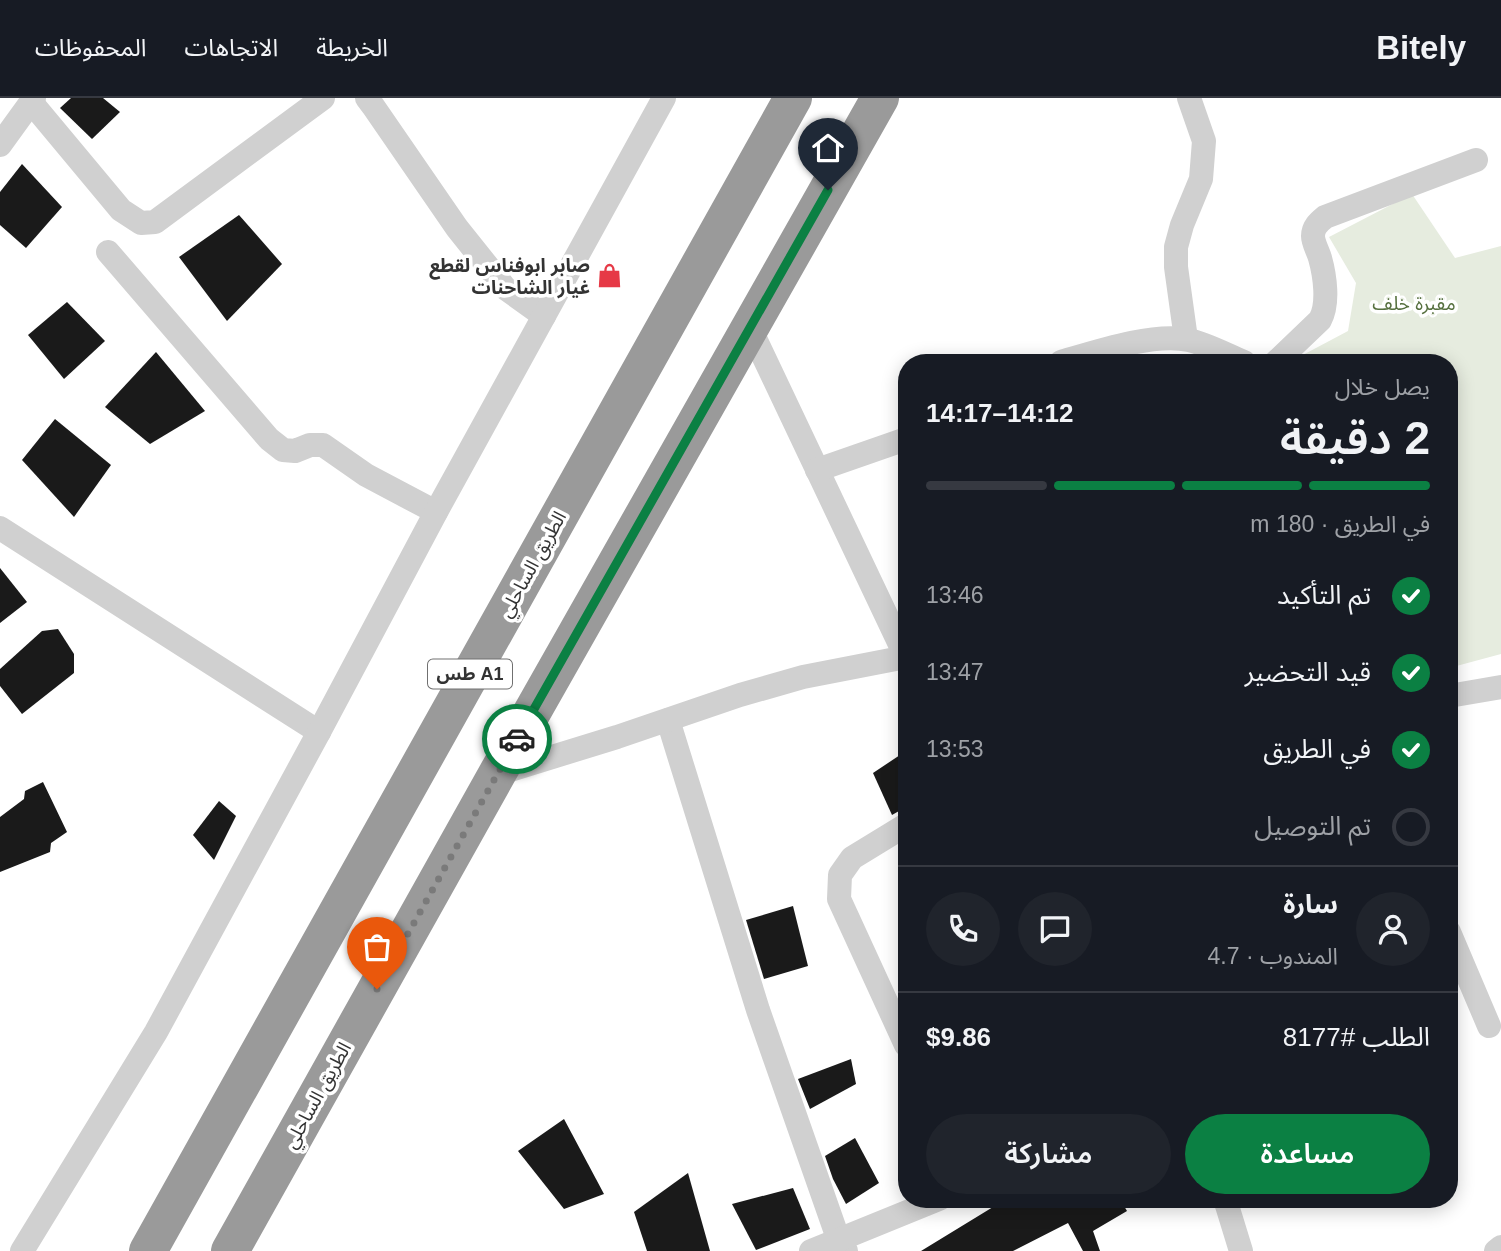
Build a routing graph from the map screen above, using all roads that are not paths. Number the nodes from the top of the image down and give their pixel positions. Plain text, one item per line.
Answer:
1 (323, 98) edge
2 (366, 98) edge
3 (664, 98) edge
4 (793, 98) edge
5 (880, 98) edge
6 (1189, 98) edge
7 (32, 100) edge
8 (0, 145) edge
9 (1476, 160) dead end
10 (108, 252) dead end
11 (544, 316) junction
12 (750, 328) junction
13 (1186, 339) junction
14 (1089, 354) edge
15 (1224, 354) edge
16 (1284, 354) edge
17 (898, 446) edge
18 (817, 470) junction
19 (436, 512) junction
20 (0, 528) edge
21 (898, 640) edge
22 (898, 659) edge
23 (1501, 687) edge
24 (1458, 694) edge
25 (668, 720) junction
26 (319, 732) junction
27 (497, 774) junction
28 (898, 830) edge
29 (1458, 953) edge
30 (1489, 1026) dead end
31 (898, 1028) edge
32 (921, 1208) edge
33 (1228, 1208) edge
34 (843, 1246) edge
35 (1501, 1247) edge
36 (22, 1251) edge
37 (148, 1251) edge
38 (230, 1251) edge
39 (811, 1251) edge
40 (1241, 1251) edge
41 (1496, 1251) edge

1 - 7 street
2 - 11 street
3 - 11 street
4 - 37 highway, الطريق الساحلي / طس A1
5 - 12 highway, الطريق الساحلي
6 - 13 street
7 - 8 street
9 - 16 street
10 - 19 street
11 - 19 street
12 - 18 street
12 - 27 highway, الطريق الساحلي
13 - 14 street
13 - 15 street
17 - 18 street
18 - 21 street
19 - 26 street
20 - 26 street
22 - 25 street
23 - 24 street
25 - 27 street
25 - 34 street
26 - 36 street
27 - 38 highway, الطريق الساحلي
28 - 31 street
29 - 30 street
32 - 34 street
33 - 40 street
34 - 39 street
35 - 41 street

